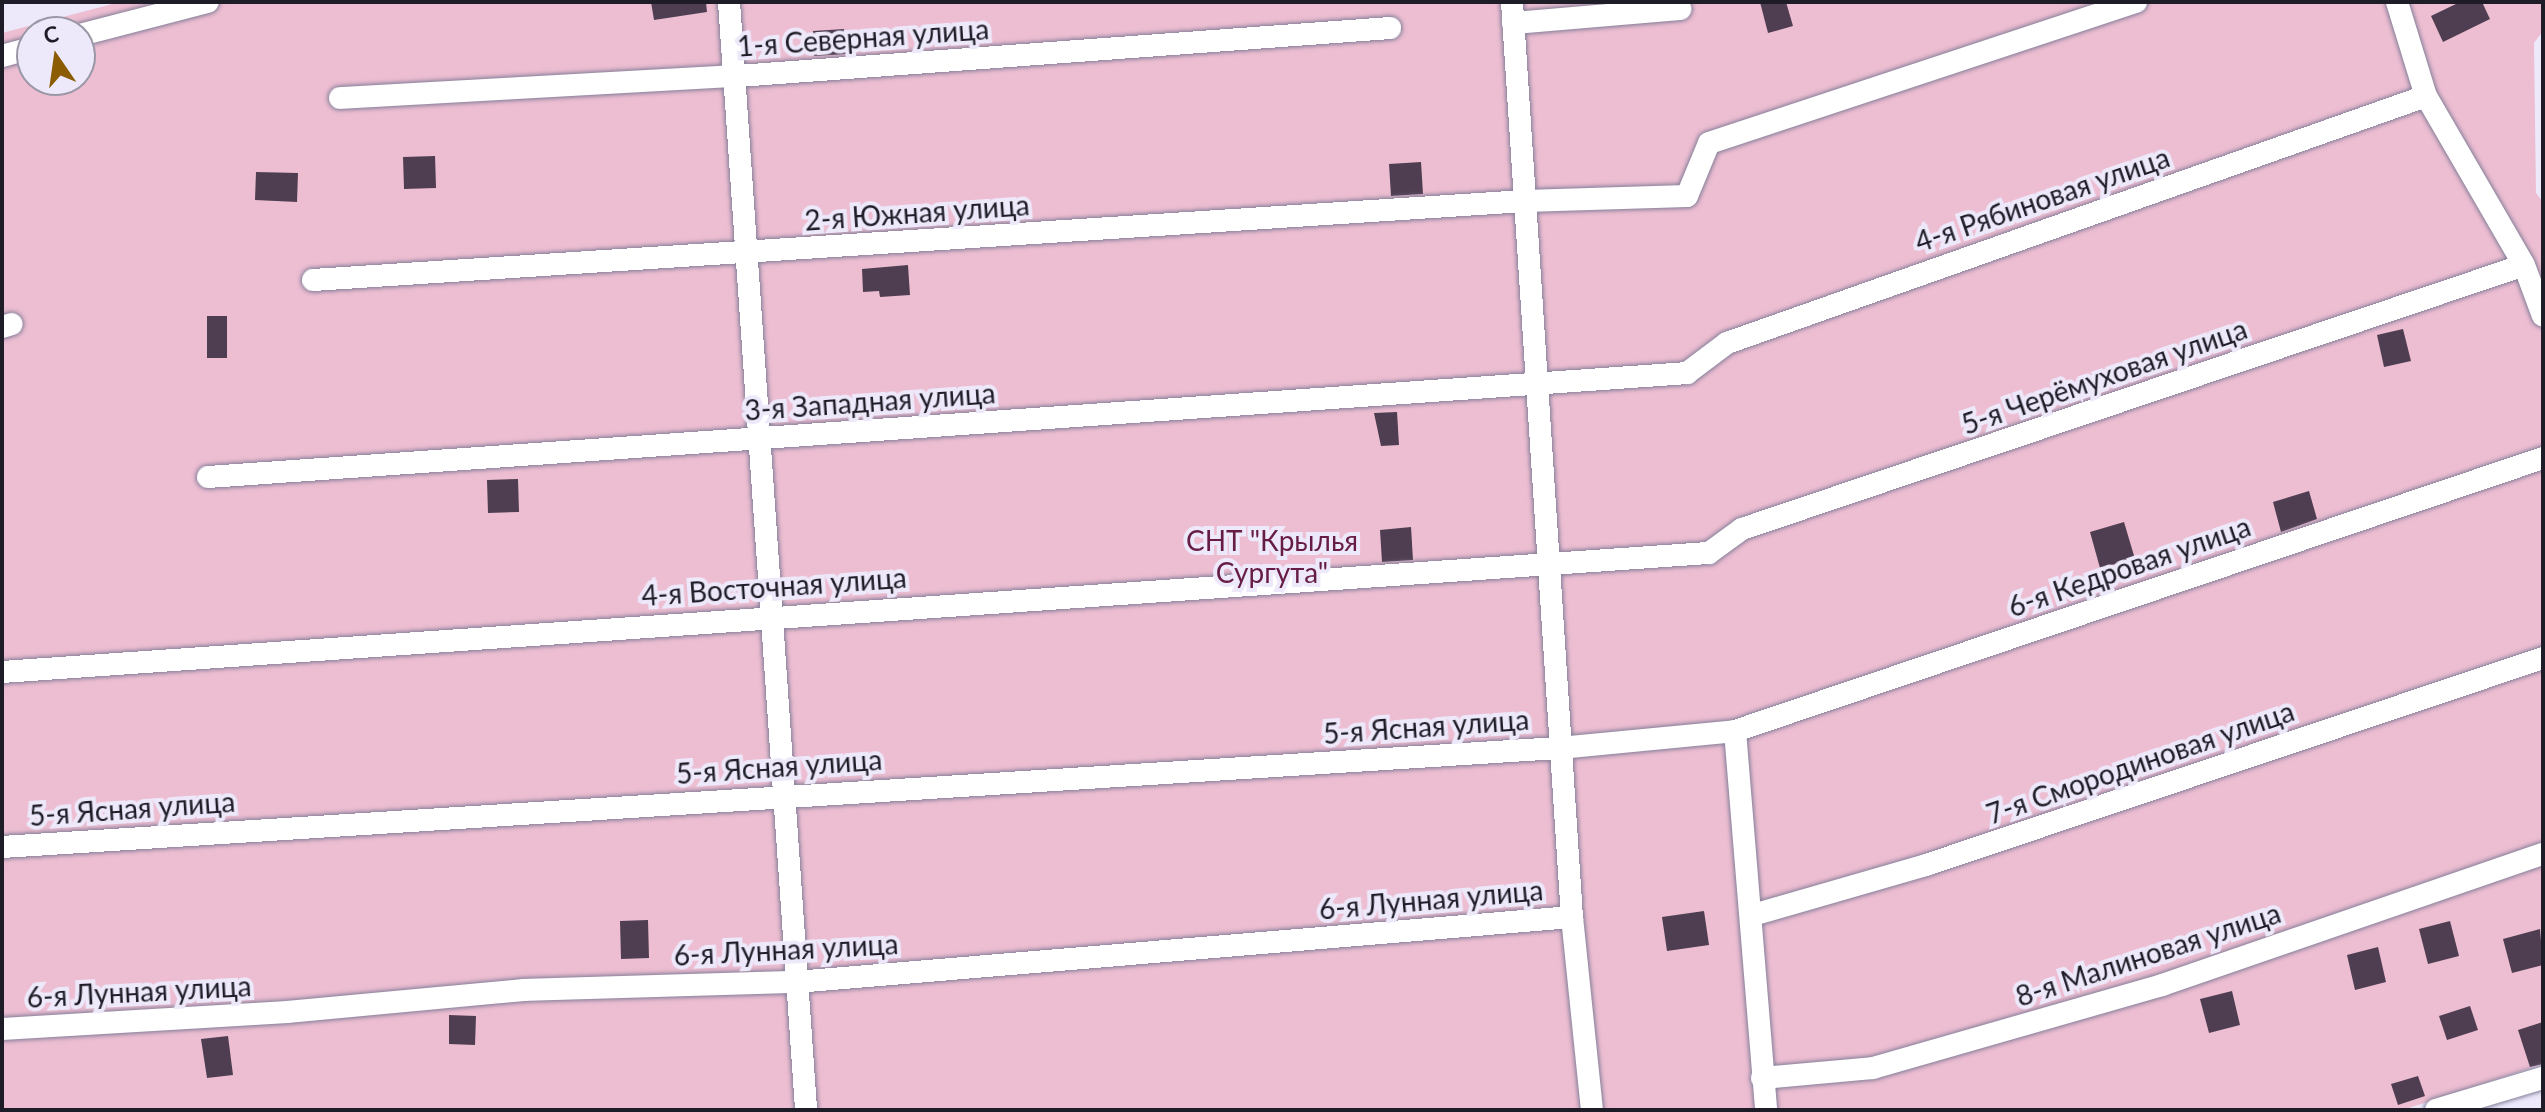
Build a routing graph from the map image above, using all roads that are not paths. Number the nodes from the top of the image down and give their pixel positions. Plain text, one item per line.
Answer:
1 (208, 2) edge
2 (729, 2) edge
3 (2136, 2) edge
4 (2397, 2) edge
5 (1680, 9) dead end
6 (1513, 12) edge
7 (1390, 28) dead end
8 (96, 31) edge
9 (738, 76) junction
10 (2426, 96) junction
11 (340, 98) dead end
12 (1525, 201) junction
13 (749, 253) junction
14 (2524, 265) junction
15 (313, 280) dead end
16 (2543, 316) edge
17 (1687, 373) joint
18 (1536, 387) junction
19 (758, 439) junction
20 (2543, 458) edge
21 (208, 477) dead end
22 (1709, 553) joint
23 (1550, 563) junction
24 (770, 617) junction
25 (2543, 658) edge
26 (2, 672) edge
27 (1735, 731) junction
28 (1560, 748) junction
29 (785, 796) junction
30 (2, 847) edge
31 (2543, 854) edge
32 (1753, 915) junction
33 (1572, 917) junction
34 (796, 982) junction
35 (2, 1029) edge
36 (1762, 1078) junction
37 (2543, 1078) edge
38 (806, 1110) edge
39 (1592, 1110) edge
40 (1766, 1110) edge
41 (2436, 1110) edge

1 - 8 street
2 - 9 street
3 - 12 street, 2-я Южная улица
4 - 10 street
5 - 6 street
6 - 12 street
7 - 9 street, 1-я Северная улица
9 - 11 street, 1-я Северная улица
9 - 13 street
10 - 14 street
10 - 17 street, 4-я Рябиновая улица
12 - 13 street, 2-я Южная улица
12 - 18 street
13 - 15 street, 2-я Южная улица
13 - 19 street
14 - 16 street
14 - 22 street, 5-я Черёмуховая улица
17 - 18 street, 3-я Западная улица
18 - 19 street, 3-я Западная улица
18 - 23 street
19 - 21 street, 3-я Западная улица
19 - 24 street
20 - 27 street, 6-я Кедровая улица
22 - 23 street, 4-я Восточная улица
23 - 24 street, 4-я Восточная улица
23 - 28 street
24 - 26 street, 4-я Восточная улица
24 - 29 street
25 - 32 street, 7-я Смородиновая улица
27 - 28 street, 6-я Кедровая улица
27 - 32 street
28 - 29 street, 5-я Ясная улица
28 - 33 street
29 - 30 street, 5-я Ясная улица
29 - 34 street
31 - 36 street, 8-я Малиновая улица
32 - 36 street
33 - 34 street, 6-я Лунная улица
33 - 39 street
34 - 35 street, 6-я Лунная улица
34 - 38 street
36 - 40 street
37 - 41 street

